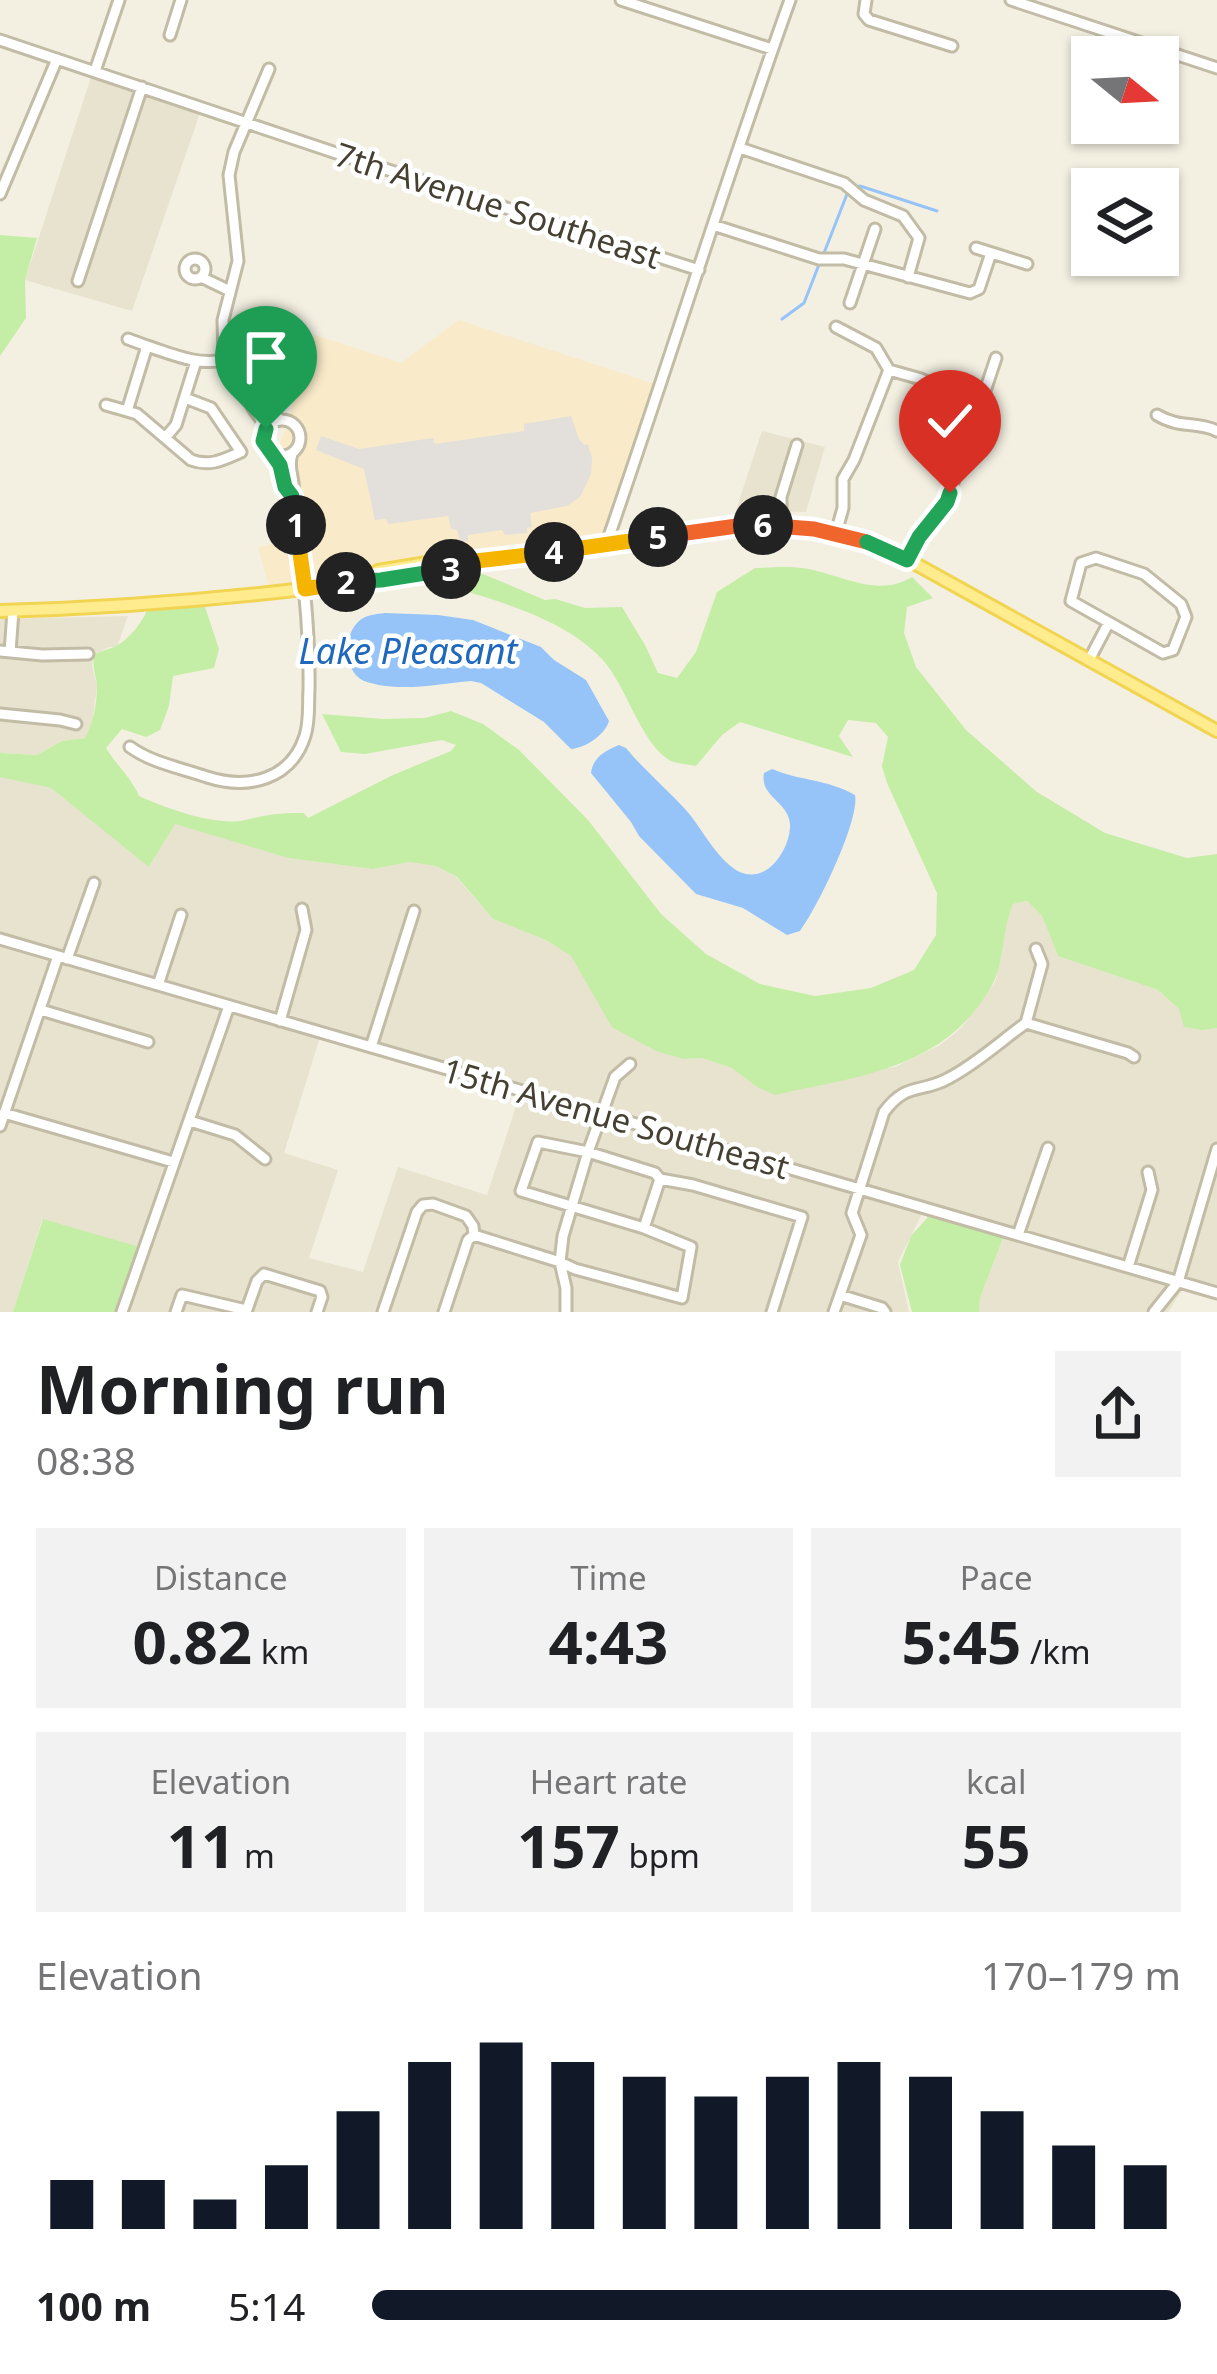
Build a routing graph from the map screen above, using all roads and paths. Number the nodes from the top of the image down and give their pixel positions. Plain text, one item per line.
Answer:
1 (119, 0) edge
2 (182, 0) edge
3 (621, 0) edge
4 (790, 0) edge
5 (866, 0) edge
6 (1011, 0) edge
7 (170, 34) dead end
8 (0, 40) edge
9 (952, 46) dead end
10 (772, 50) junction
11 (57, 59) junction
12 (1217, 68) edge
13 (269, 69) dead end
14 (94, 71) junction
15 (142, 87) junction
16 (246, 122) junction
17 (740, 148) junction
18 (0, 194) edge
19 (719, 208) junction
20 (716, 226) junction
21 (875, 229) dead end
22 (976, 248) dead end
23 (991, 253) junction
24 (704, 256) junction
25 (1027, 264) dead end
26 (863, 265) junction
27 (700, 270) junction
28 (202, 277) dead end
29 (908, 277) junction
30 (78, 281) dead end
31 (230, 291) junction
32 (850, 303) dead end
33 (836, 327) dead end
34 (128, 339) dead end
35 (147, 346) junction
36 (996, 358) dead end
37 (224, 360) junction
38 (196, 362) junction
39 (889, 370) junction
40 (249, 397) junction
41 (184, 398) junction
42 (106, 404) dead end
43 (980, 406) junction
44 (127, 411) junction
45 (1157, 415) dead end
46 (280, 420) junction
47 (1217, 431) edge
48 (264, 432) junction
49 (165, 438) junction
50 (797, 445) dead end
51 (242, 452) junction
52 (272, 453) junction
53 (292, 454) junction
54 (292, 496) junction
55 (781, 525) junction
56 (836, 533) junction
57 (606, 545) junction
58 (907, 560) junction
59 (305, 589) junction
60 (6, 611) edge
61 (1108, 624) junction
62 (5, 652) edge
63 (80, 658) dead end
64 (1088, 660) junction
65 (0, 714) edge
66 (76, 724) dead end
67 (1217, 731) edge
68 (130, 747) dead end
69 (94, 883) dead end
70 (302, 909) dead end
71 (414, 911) dead end
72 (181, 915) dead end
73 (0, 939) edge
74 (1036, 950) dead end
75 (62, 958) junction
76 (158, 985) junction
77 (229, 1006) junction
78 (41, 1010) junction
79 (280, 1021) junction
80 (1026, 1022) junction
81 (148, 1042) dead end
82 (371, 1047) junction
83 (1134, 1058) dead end
84 (630, 1064) dead end
85 (4, 1113) junction
86 (603, 1114) junction
87 (190, 1120) junction
88 (0, 1126) edge
89 (1048, 1148) dead end
90 (1217, 1149) edge
91 (588, 1152) junction
92 (265, 1159) dead end
93 (173, 1162) junction
94 (1148, 1172) dead end
95 (660, 1179) junction
96 (859, 1189) junction
97 (572, 1206) junction
98 (644, 1228) junction
99 (475, 1235) junction
100 (1018, 1235) junction
101 (560, 1262) junction
102 (1128, 1267) junction
103 (1178, 1282) junction
104 (1217, 1293) edge
105 (840, 1295) junction
106 (246, 1311) edge
107 (122, 1312) edge
108 (176, 1312) edge
109 (317, 1312) edge
110 (383, 1312) edge
111 (444, 1312) edge
112 (454, 1312) edge
113 (566, 1312) edge
114 (772, 1312) edge
115 (834, 1312) edge
116 (885, 1312) edge
117 (1154, 1312) edge

1 - 14 street
2 - 7 street
3 - 10 street
4 - 10 street
5 - 9 street
6 - 12 street
8 - 11 street, 7th Avenue Southeast
10 - 17 street
11 - 14 street, 7th Avenue Southeast
11 - 18 street
13 - 16 street
14 - 15 street, 7th Avenue Southeast
15 - 16 street, 7th Avenue Southeast
15 - 30 street
16 - 27 street, 7th Avenue Southeast
16 - 31 street
17 - 19 street
17 - 29 street
19 - 20 street
19 - 24 street
20 - 24 street
20 - 26 street
21 - 26 street
22 - 23 street
23 - 25 street
23 - 29 street
24 - 27 street
26 - 29 street
26 - 32 street
27 - 57 street
28 - 31 street
31 - 37 street
33 - 39 street
34 - 35 street
35 - 38 street
35 - 44 street
36 - 43 street
37 - 38 street
37 - 40 street
38 - 41 street
39 - 43 street
39 - 56 street
40 - 46 street
40 - 48 street
41 - 49 street
41 - 51 street
42 - 44 street
43 - 58 street
44 - 49 street
45 - 47 street
46 - 48 street
46 - 53 street
48 - 51 street
48 - 52 street
49 - 51 street
50 - 55 street
51 - 52 street
52 - 53 street
52 - 54 street
53 - 54 street
54 - 59 street
55 - 56 main road
55 - 57 main road
56 - 58 main road
57 - 59 main road
58 - 64 main road
59 - 60 main road
59 - 68 street
60 - 62 street
61 - 61 street
61 - 64 street
62 - 63 street
64 - 67 main road
65 - 66 street
69 - 75 street
70 - 79 street
71 - 82 street
72 - 76 street
73 - 75 street, 15th Avenue Southeast
74 - 80 street
75 - 76 street, 15th Avenue Southeast
75 - 78 street
76 - 77 street, 15th Avenue Southeast
77 - 79 street, 15th Avenue Southeast
77 - 87 street
78 - 81 street
78 - 85 street
79 - 82 street, 15th Avenue Southeast
80 - 83 street
80 - 96 street
82 - 86 street, 15th Avenue Southeast
84 - 86 street
85 - 88 street
85 - 93 street
86 - 91 street
86 - 96 street, 15th Avenue Southeast
87 - 92 street
87 - 93 street
89 - 100 street
90 - 103 street
91 - 95 street
91 - 97 street
91 - 97 street
93 - 107 street
94 - 102 street
95 - 98 street
95 - 114 street
96 - 100 street, 15th Avenue Southeast
96 - 105 street
97 - 98 street
97 - 101 street
98 - 101 street
99 - 101 street
99 - 110 street
99 - 111 street
100 - 102 street, 15th Avenue Southeast
101 - 113 street
102 - 103 street, 15th Avenue Southeast
103 - 104 street, 15th Avenue Southeast
103 - 117 street
105 - 115 street
105 - 116 street
106 - 108 street
106 - 109 street
111 - 112 street

